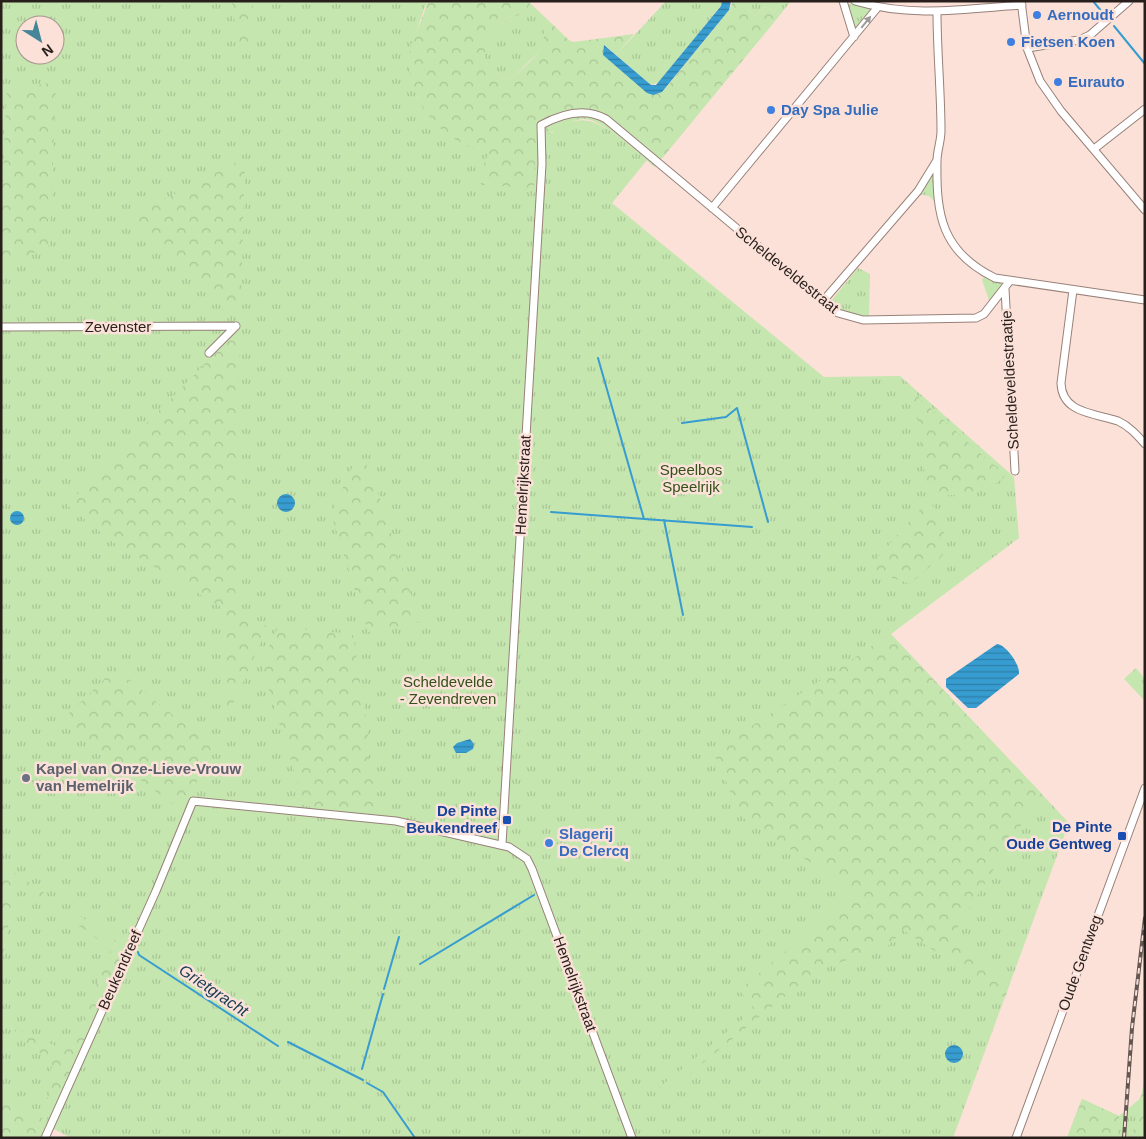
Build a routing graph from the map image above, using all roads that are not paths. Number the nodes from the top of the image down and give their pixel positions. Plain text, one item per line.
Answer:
1 (843, 1) edge
2 (855, 1) edge
3 (1129, 1) edge
4 (1022, 3) edge
5 (878, 7) junction
6 (937, 12) junction
7 (854, 37) junction
8 (1027, 48) junction
9 (1145, 109) edge
10 (542, 125) joint
11 (1094, 150) junction
12 (937, 160) junction
13 (712, 208) junction
14 (1145, 210) edge
15 (1009, 282) junction
16 (1005, 288) junction
17 (1073, 290) junction
18 (1145, 300) edge
19 (824, 301) junction
20 (1, 328) edge
21 (209, 353) dead end
22 (1145, 444) edge
23 (1016, 471) dead end
24 (1145, 788) edge
25 (193, 801) joint
26 (502, 844) junction
27 (45, 1138) edge
28 (632, 1138) edge
29 (1016, 1138) edge

1 - 7 street
2 - 5 street
3 - 8 street
4 - 6 street
4 - 8 street
5 - 6 street
7 -> 5 street
6 - 12 street
7 - 13 street
8 - 11 street
9 - 11 street
10 - 13 street, Scheldeveldestraat
10 - 26 street, Hemelrijkstraat
11 - 14 street
12 - 15 street
12 - 19 street
13 - 19 street, Scheldeveldestraat
15 - 16 street, Scheldeveldestraat
15 - 17 street
16 - 19 street, Scheldeveldestraat
16 - 23 street, Scheldeveldestraatje
17 - 18 street
17 - 22 street
20 - 21 street, Zevenster
24 - 29 street, Oude Gentweg
25 - 26 street, Hemelrijkstraat
25 - 27 street, Beukendreef
26 - 28 street, Hemelrijkstraat

